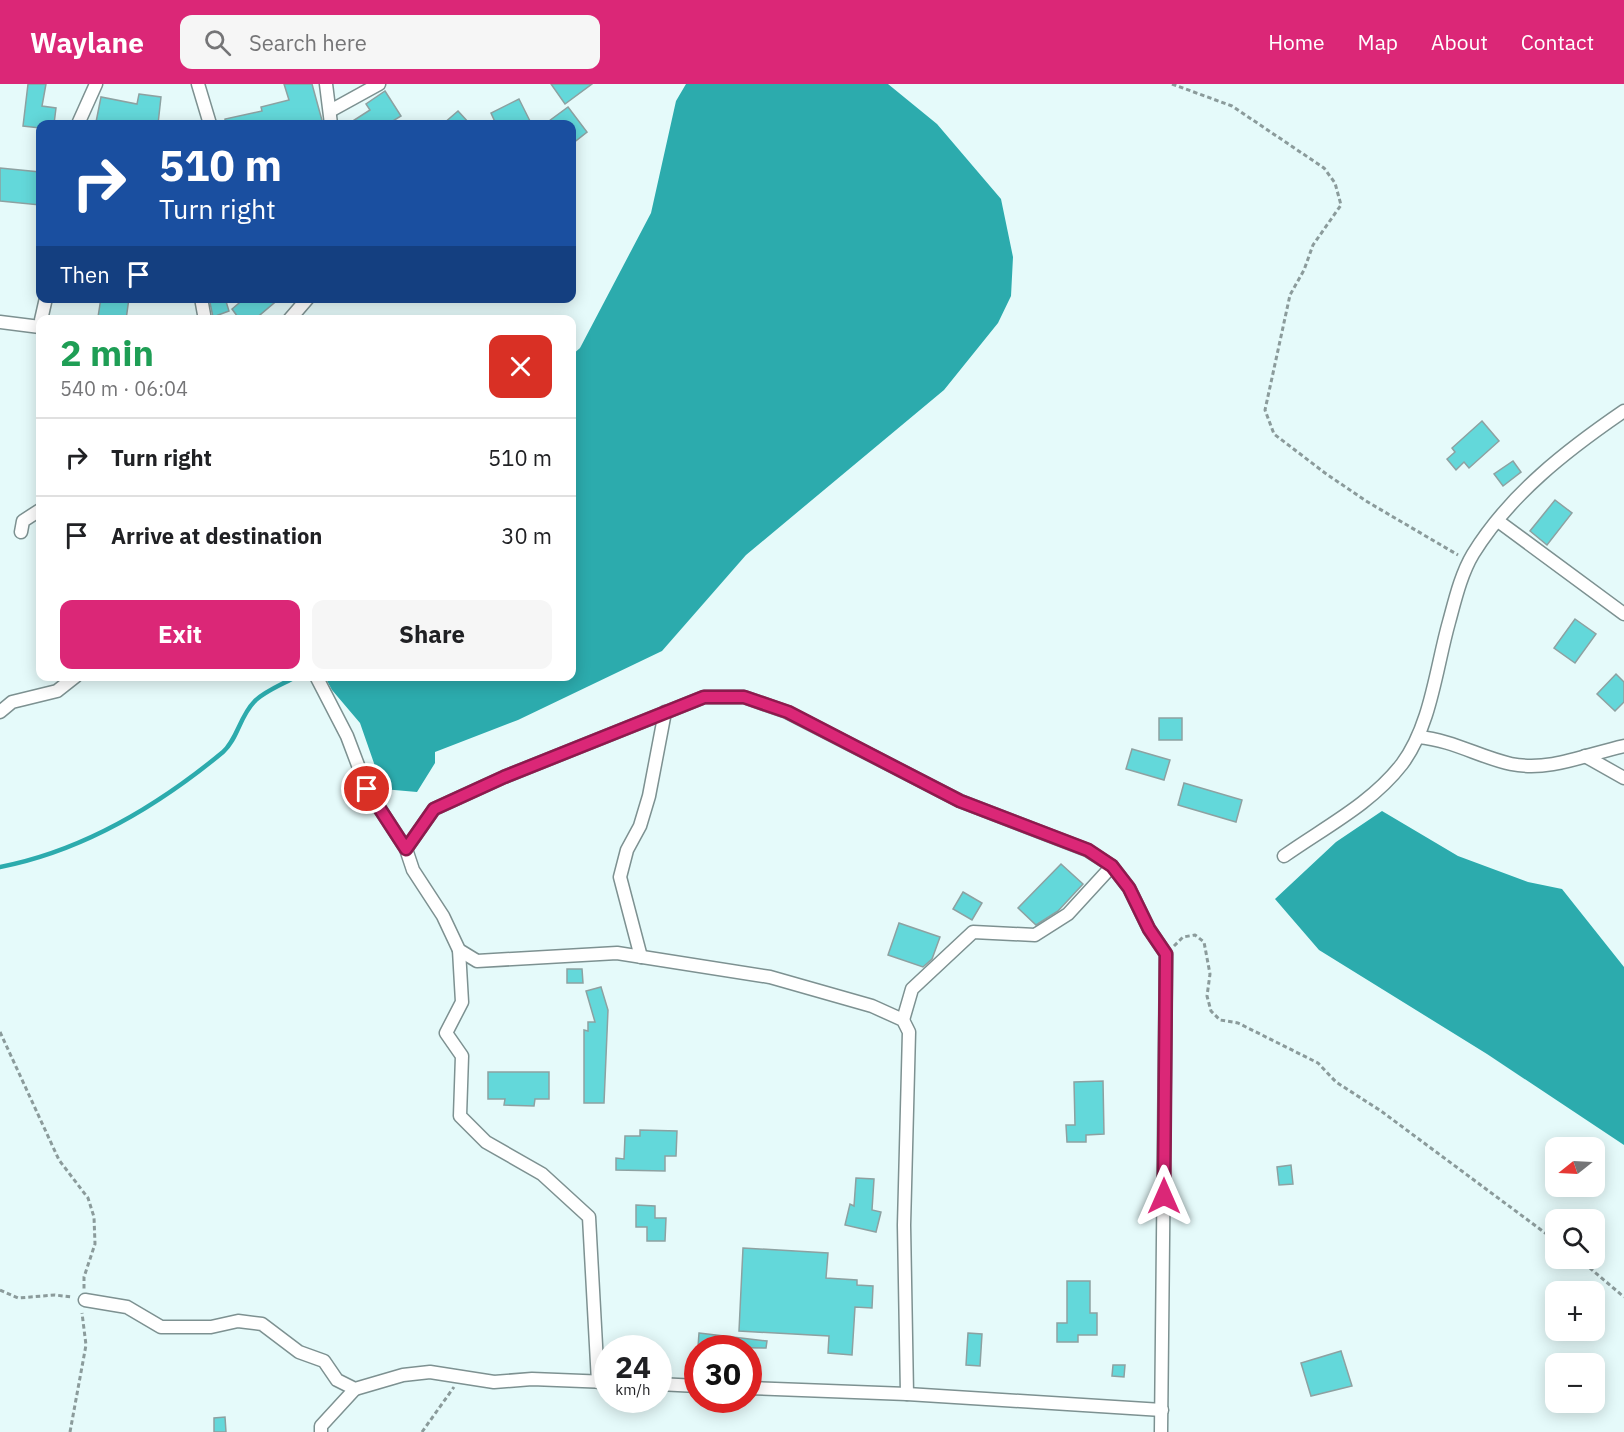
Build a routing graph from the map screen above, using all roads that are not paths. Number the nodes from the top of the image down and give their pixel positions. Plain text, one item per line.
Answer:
1 (96, 84) edge
2 (198, 84) edge
3 (326, 84) edge
4 (379, 84) edge
5 (330, 111) junction
6 (80, 120) edge
7 (209, 120) edge
8 (331, 120) edge
9 (304, 303) edge
10 (293, 315) edge
11 (0, 322) edge
12 (36, 324) edge
13 (1624, 411) edge
14 (36, 513) edge
15 (1498, 521) junction
16 (21, 532) dead end
17 (1624, 614) edge
18 (70, 681) edge
19 (318, 681) edge
20 (0, 712) edge
21 (665, 712) junction
22 (1418, 738) junction
23 (1624, 746) edge
24 (1585, 756) junction
25 (1624, 778) edge
26 (406, 849) junction
27 (1284, 855) dead end
28 (1112, 866) junction
29 (459, 950) junction
30 (641, 957) junction
31 (903, 1020) junction
32 (86, 1300) road end
33 (599, 1335) edge
34 (594, 1381) edge
35 (355, 1389) junction
36 (762, 1389) edge
37 (907, 1394) junction
38 (1162, 1410) junction
39 (321, 1432) edge
40 (1161, 1432) edge

1 - 6 street
2 - 7 street
3 - 5 street
4 - 5 street
5 - 8 street
9 - 10 street
11 - 12 street
13 - 15 street
14 - 16 street
15 - 17 street
15 - 22 street
18 - 20 street
19 - 26 street
21 - 26 street
21 - 28 street
21 - 30 street
22 - 24 street
22 - 27 street
23 - 24 street
24 - 25 street
26 - 29 street
28 - 31 street
28 - 38 street
29 - 30 street
29 - 33 street
30 - 31 street
31 - 37 street
32 - 35 street
34 - 35 street
35 - 39 street
36 - 37 street
37 - 38 street
38 - 40 street

